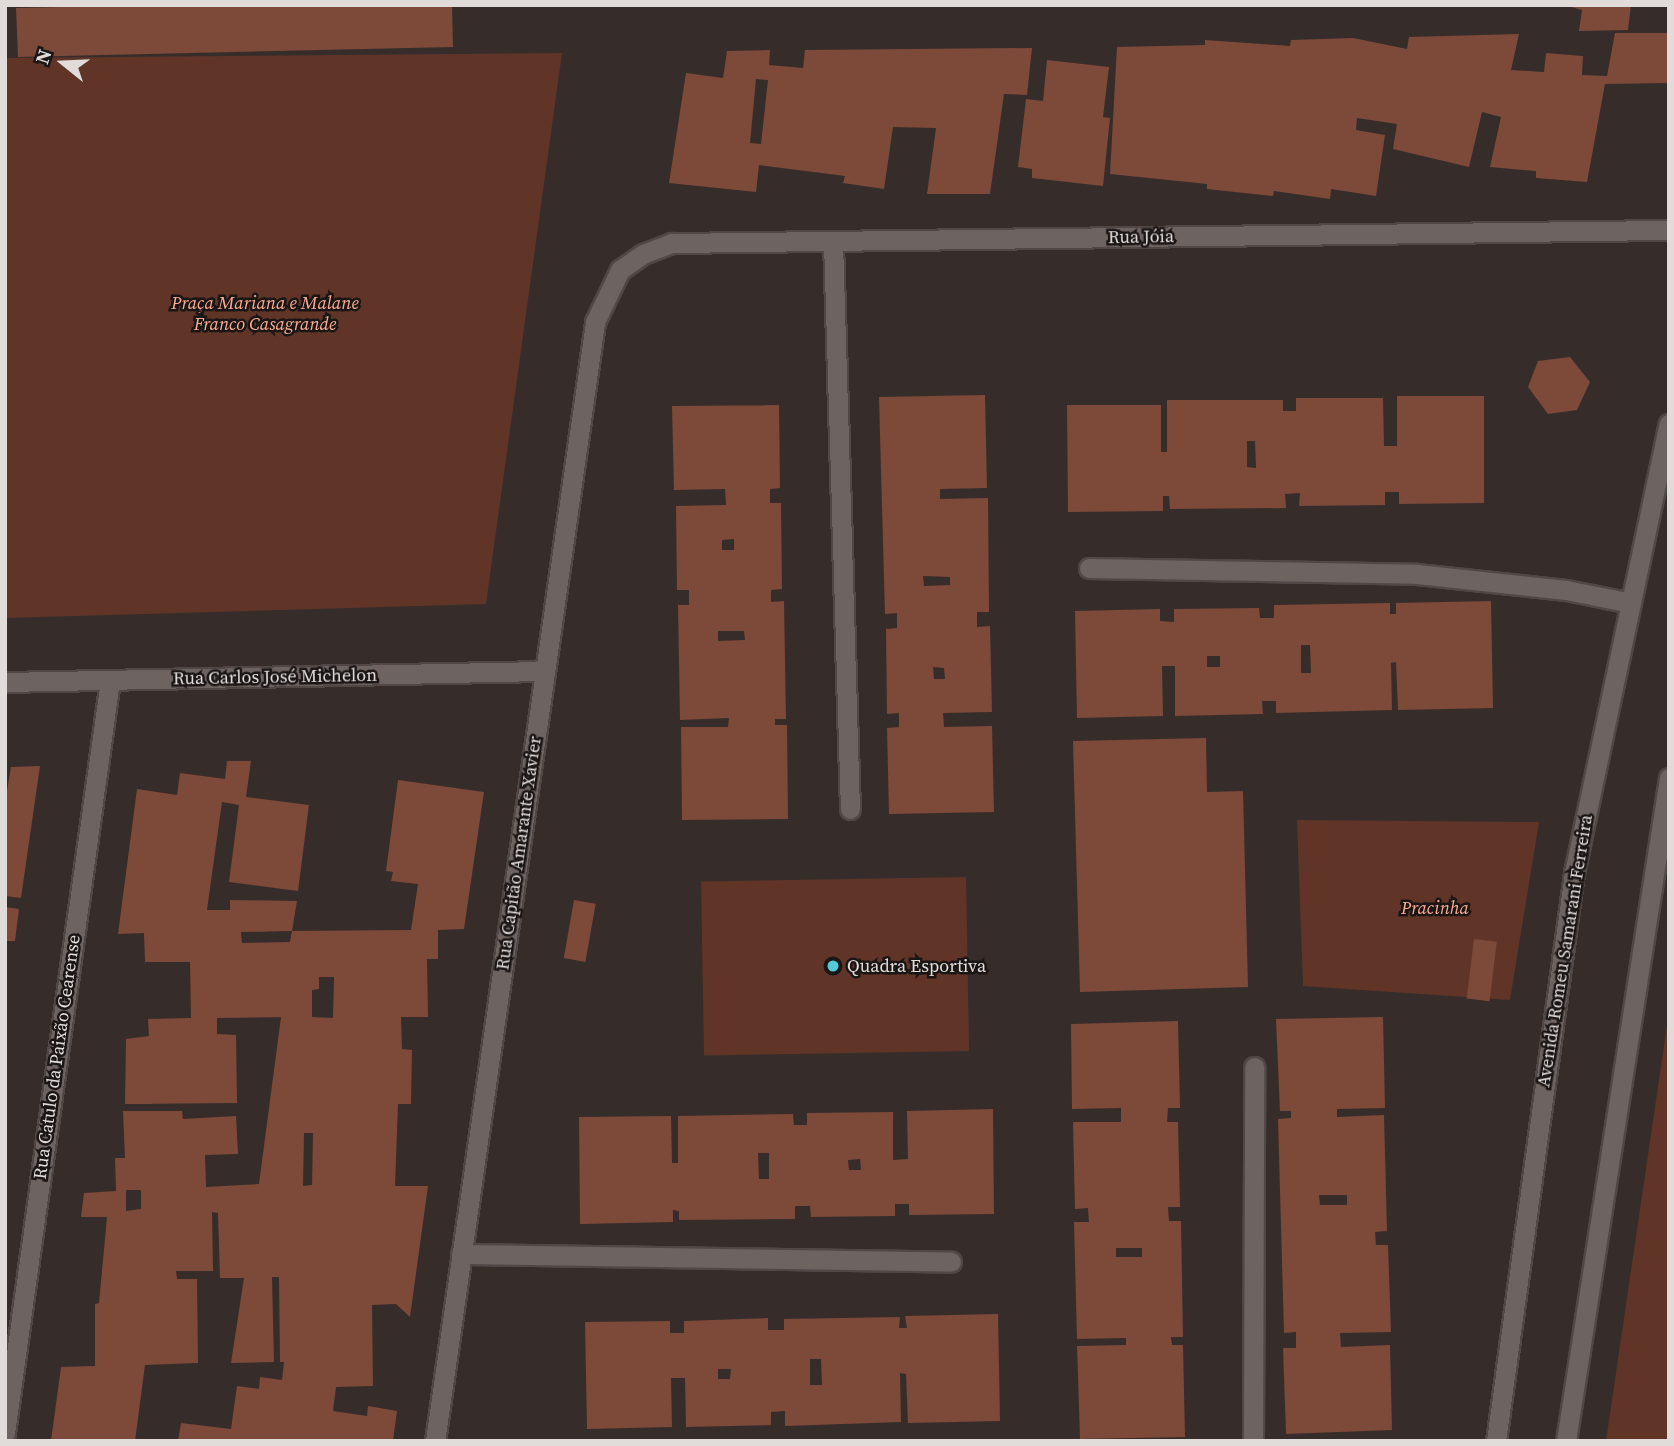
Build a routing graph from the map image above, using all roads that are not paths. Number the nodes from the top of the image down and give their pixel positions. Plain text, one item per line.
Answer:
1 (1669, 230) edge
2 (833, 241) junction
3 (620, 270) joint
4 (1669, 424) edge
5 (1089, 568) dead end
6 (1631, 603) junction
7 (545, 671) junction
8 (110, 680) junction
9 (5, 682) edge
10 (1669, 778) edge
11 (850, 809) dead end
12 (1254, 1067) dead end
13 (461, 1254) junction
14 (951, 1262) dead end
15 (5, 1433) edge
16 (435, 1441) edge
17 (1253, 1441) edge
18 (1496, 1441) edge
19 (1566, 1441) edge

1 - 2 street, Rua Jóia
2 - 3 street, Rua Jóia
2 - 11 street
3 - 7 street, Rua Capitão Amarante Xavier
4 - 6 street, Avenida Romeu Samarani Ferreira
5 - 6 street
6 - 18 street, Avenida Romeu Samarani Ferreira
7 - 8 street, Rua Carlos José Michelon
7 - 13 street, Rua Capitão Amarante Xavier
8 - 9 street, Rua Carlos José Michelon
8 - 15 street, Rua Catulo da Paixão Cearense
10 - 19 street
12 - 17 street
13 - 14 street
13 - 16 street, Rua Capitão Amarante Xavier

